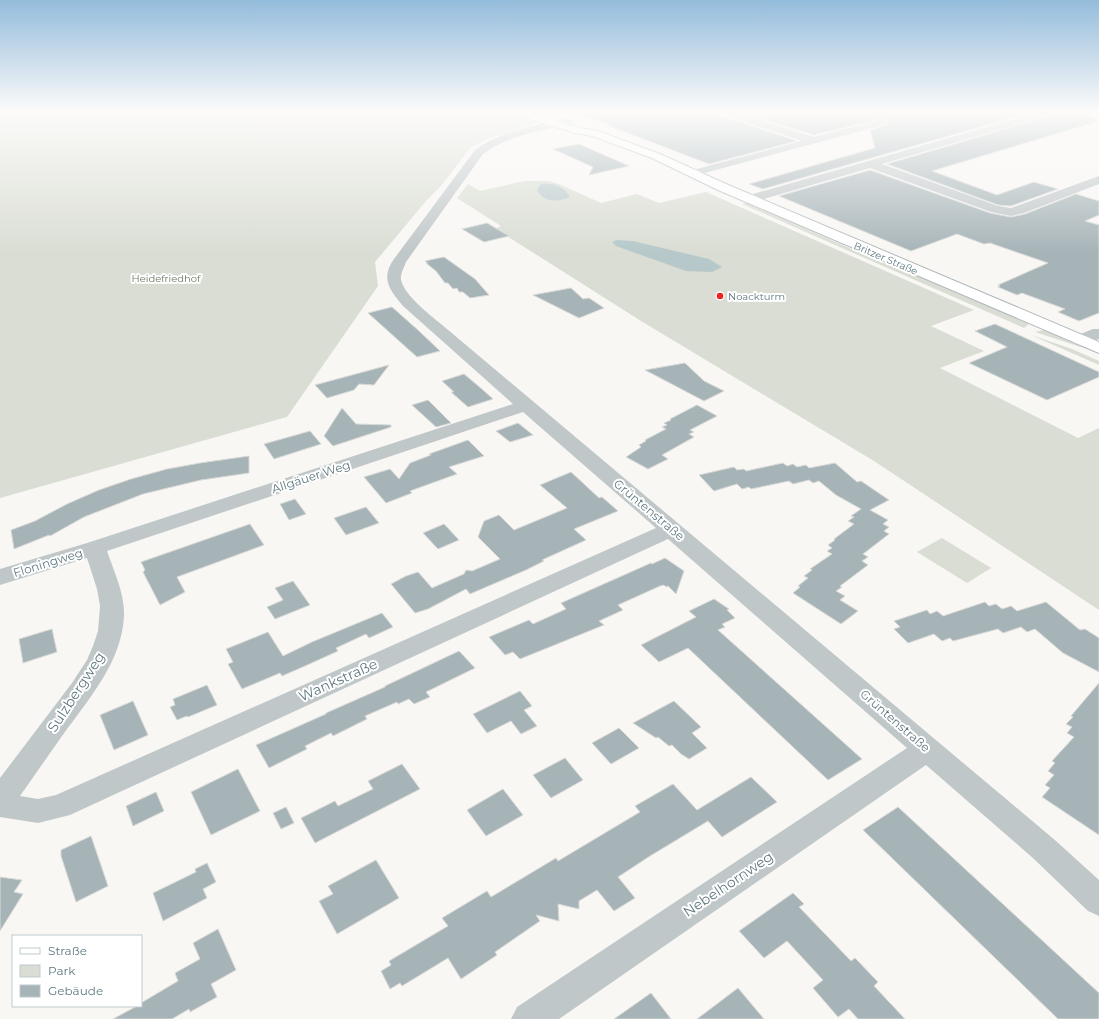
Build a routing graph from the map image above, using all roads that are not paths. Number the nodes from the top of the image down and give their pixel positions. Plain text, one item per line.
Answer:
1 (474, 159) edge
2 (662, 159) edge
3 (748, 159) edge
4 (889, 159) edge
5 (870, 164) junction
6 (693, 173) junction
7 (1099, 180) edge
8 (750, 199) junction
9 (1094, 335) edge
10 (527, 405) junction
11 (672, 529) junction
12 (95, 548) junction
13 (0, 577) edge
14 (928, 749) junction
15 (0, 801) edge
16 (0, 805) edge
17 (1099, 902) edge
18 (529, 1019) edge

1 - 10 street, Grüntenstraße
2 - 6 main road, Britzer Straße
3 - 6 street
4 - 5 street
5 - 7 street
5 - 8 street
6 - 8 main road, Britzer Straße
8 - 9 main road, Britzer Straße
10 - 11 street, Grüntenstraße
10 - 12 street, Allgäuer Weg
11 - 14 street, Grüntenstraße
11 - 16 street, Wankstraße
12 - 13 street, Floningweg
12 - 15 street, Sulzbergweg
14 - 17 street, Grüntenstraße
14 - 18 street, Nebelhornweg

